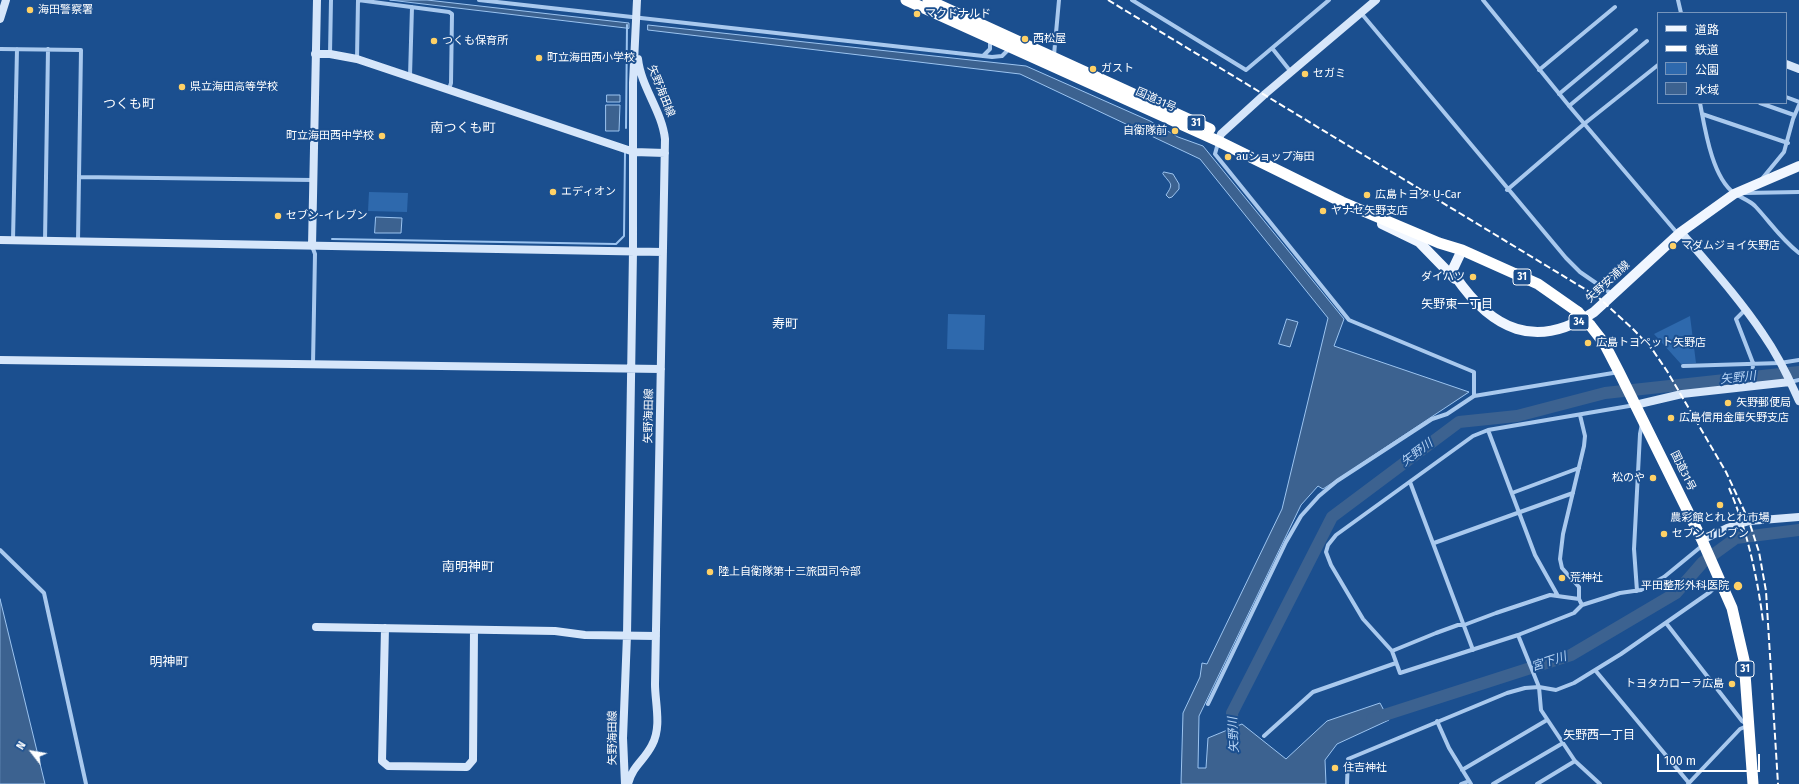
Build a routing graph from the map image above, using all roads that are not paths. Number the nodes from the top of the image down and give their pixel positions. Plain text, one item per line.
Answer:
1 (6, 0) edge
2 (317, 0) edge
3 (331, 0) edge
4 (358, 0) edge
5 (479, 0) edge
6 (638, 0) edge
7 (906, 0) edge
8 (928, 0) edge
9 (1059, 0) edge
10 (1132, 0) edge
11 (1329, 0) edge
12 (1376, 0) edge
13 (1482, 0) edge
14 (1678, 0) edge
15 (388, 2) edge
16 (412, 7) junction
17 (1615, 7) dead end
18 (1681, 12) edge
19 (1361, 13) junction
20 (637, 18) junction
21 (0, 19) edge
22 (1636, 30) dead end
23 (990, 38) junction
24 (1647, 41) dead end
25 (1013, 44) junction
26 (636, 45) junction
27 (1272, 48) junction
28 (0, 49) edge
29 (17, 49) junction
30 (48, 50) junction
31 (315, 54) junction
32 (330, 54) junction
33 (983, 56) junction
34 (1053, 58) junction
35 (357, 59) junction
36 (1787, 64) edge
37 (1657, 66) edge
38 (1799, 69) edge
39 (1539, 70) junction
40 (1291, 72) junction
41 (410, 76) junction
42 (449, 89) junction
43 (1559, 94) junction
44 (1787, 98) edge
45 (1700, 104) edge
46 (1763, 104) edge
47 (1799, 104) edge
48 (1569, 106) junction
49 (1702, 114) junction
50 (1794, 115) junction
51 (1584, 124) junction
52 (1220, 138) junction
53 (1788, 143) junction
54 (634, 152) junction
55 (665, 153) junction
56 (1799, 166) edge
57 (79, 177) junction
58 (312, 180) junction
59 (1761, 182) junction
60 (1508, 190) junction
61 (1799, 192) edge
62 (1734, 194) junction
63 (1342, 202) junction
64 (1679, 233) junction
65 (0, 240) edge
66 (13, 240) junction
67 (45, 240) junction
68 (78, 241) junction
69 (312, 246) junction
70 (1462, 250) junction
71 (633, 251) junction
72 (663, 252) junction
73 (1799, 253) edge
74 (1462, 286) junction
75 (1613, 294) junction
76 (1745, 310) junction
77 (0, 360) edge
78 (1799, 360) edge
79 (1753, 363) junction
80 (312, 364) junction
81 (1781, 364) junction
82 (1683, 366) dead end
83 (631, 369) junction
84 (661, 369) junction
85 (1620, 374) junction
86 (1799, 380) edge
87 (1789, 381) junction
88 (1752, 386) junction
89 (1474, 396) junction
90 (1799, 401) edge
91 (1634, 402) junction
92 (1580, 415) junction
93 (1643, 420) junction
94 (1488, 430) junction
95 (1579, 468) junction
96 (1410, 482) junction
97 (1512, 493) junction
98 (1573, 493) junction
99 (1519, 511) junction
100 (1799, 518) edge
101 (1434, 543) junction
102 (1704, 544) junction
103 (0, 550) edge
104 (1721, 581) junction
105 (1636, 591) junction
106 (1558, 596) junction
107 (1579, 599) junction
108 (1582, 605) junction
109 (1666, 623) junction
110 (1464, 625) junction
111 (316, 627) dead end
112 (385, 628) junction
113 (474, 630) junction
114 (627, 635) junction
115 (1518, 635) junction
116 (656, 636) junction
117 (1473, 650) junction
118 (1392, 651) junction
119 (1396, 663) junction
120 (1595, 670) junction
121 (1539, 687) junction
122 (1208, 704) dead end
123 (1547, 720) junction
124 (1437, 721) junction
125 (1749, 725) junction
126 (1264, 736) dead end
127 (1563, 743) junction
128 (1575, 761) junction
129 (1462, 770) junction
130 (1470, 782) edge
131 (1688, 783) edge
132 (86, 784) edge
133 (625, 784) edge
134 (628, 784) edge
135 (1346, 784) edge
136 (1461, 784) edge
137 (1492, 784) edge
138 (1537, 784) edge
139 (1600, 784) edge
140 (1754, 784) edge

1 - 21 street
2 - 31 street
3 - 32 street
4 - 15 street
4 - 35 street
5 - 20 street
6 - 20 street, 矢野海田線
7 - 23 highway, 国道31号 / 31
8 - 25 highway, 国道31号 / 31
9 - 34 street
10 - 27 street
11 - 27 street
12 - 19 street
13 - 39 street
14 - 18 street
15 - 16 street
16 - 41 street
16 - 42 street
17 - 39 street
19 - 40 street
19 - 60 street
20 - 26 street, 矢野海田線
20 - 33 street
22 - 43 street
23 - 25 highway, 国道31号 / 31
23 - 33 street
24 - 48 street
25 - 33 street
25 - 34 highway, 国道31号 / 31
25 - 52 highway, 国道31号 / 31
26 - 54 street, 矢野海田線
26 - 55 street, 矢野海田線
27 - 40 street
28 - 29 street
29 - 30 street
29 - 66 street
30 - 57 street
30 - 67 street
31 - 32 street
31 - 58 street
32 - 35 street
34 - 52 highway, 国道31号 / 31
35 - 41 street
36 - 38 street
37 - 51 street
39 - 43 street
40 - 52 street
41 - 42 street
42 - 54 street
43 - 48 street
44 - 47 street
45 - 49 street
46 - 50 street
47 - 50 street
48 - 51 street
49 - 53 street
49 - 62 street
50 - 53 street
51 - 60 street
51 - 64 street
52 - 63 highway, 国道31号 / 31
52 - 70 highway, 国道31号 / 31
52 - 89 street
53 - 59 street
54 - 55 street
54 - 71 street, 矢野海田線
55 - 72 street, 矢野海田線
56 - 59 main road, 矢野安浦線 / 34
57 - 58 street
57 - 68 street
58 - 69 street
59 - 62 main road, 矢野安浦線 / 34
60 - 75 street
61 - 62 street
62 - 64 main road, 矢野安浦線 / 34
62 - 73 street
63 - 70 highway, 国道31号 / 31
63 - 74 main road, 34
64 - 75 main road, 矢野安浦線 / 34
64 - 76 street
65 - 66 street
66 - 67 street
67 - 68 street
68 - 69 street
69 - 71 street
69 - 80 street
70 - 74 main road, 矢野安浦線 / 34
70 - 85 highway, 国道31号 / 31, bridge
71 - 72 street
71 - 83 street, 矢野海田線
72 - 84 street, 矢野海田線
74 - 75 main road, 矢野安浦線 / 34
76 - 79 street
76 - 81 street
77 - 80 street
78 - 81 street
79 - 81 street
79 - 82 street
79 - 88 street
80 - 83 street
81 - 87 street
83 - 84 street
83 - 114 street, 矢野海田線
84 - 116 street, 矢野海田線
85 - 89 street
85 - 91 highway, 国道31号 / 31
86 - 87 street
87 - 88 street
87 - 90 street
88 - 91 street
89 - 122 street
91 - 92 street
91 - 93 highway, 国道31号 / 31
92 - 94 street
92 - 95 street
93 - 102 highway, 国道31号 / 31
93 - 105 street
94 - 96 street
94 - 97 street
95 - 97 street
95 - 98 street
96 - 101 street
96 - 118 street
97 - 99 street
98 - 99 street
98 - 107 street
99 - 101 street
99 - 106 street
100 - 102 street
101 - 110 street
102 - 104 highway, 国道31号 / 31
102 - 105 street
103 - 132 street
104 - 109 street
104 - 125 highway, 国道31号 / 31
105 - 108 street
106 - 107 street
106 - 110 street
107 - 108 street
108 - 115 street
109 - 120 street
109 - 125 street
110 - 117 street
110 - 118 street
111 - 112 street
112 - 113 street
112 - 113 street
113 - 114 street
114 - 116 street
114 - 133 street, 矢野海田線
115 - 117 street
115 - 121 street
116 - 134 street, 矢野海田線
117 - 119 street
118 - 119 street
119 - 126 street
120 - 121 street
120 - 131 street
121 - 123 street
121 - 124 street
123 - 127 street
123 - 129 street
124 - 129 street
124 - 135 street
125 - 131 street
125 - 140 highway, 国道31号 / 31
127 - 128 street
127 - 137 street
128 - 138 street
128 - 139 street
129 - 130 street
130 - 136 street

